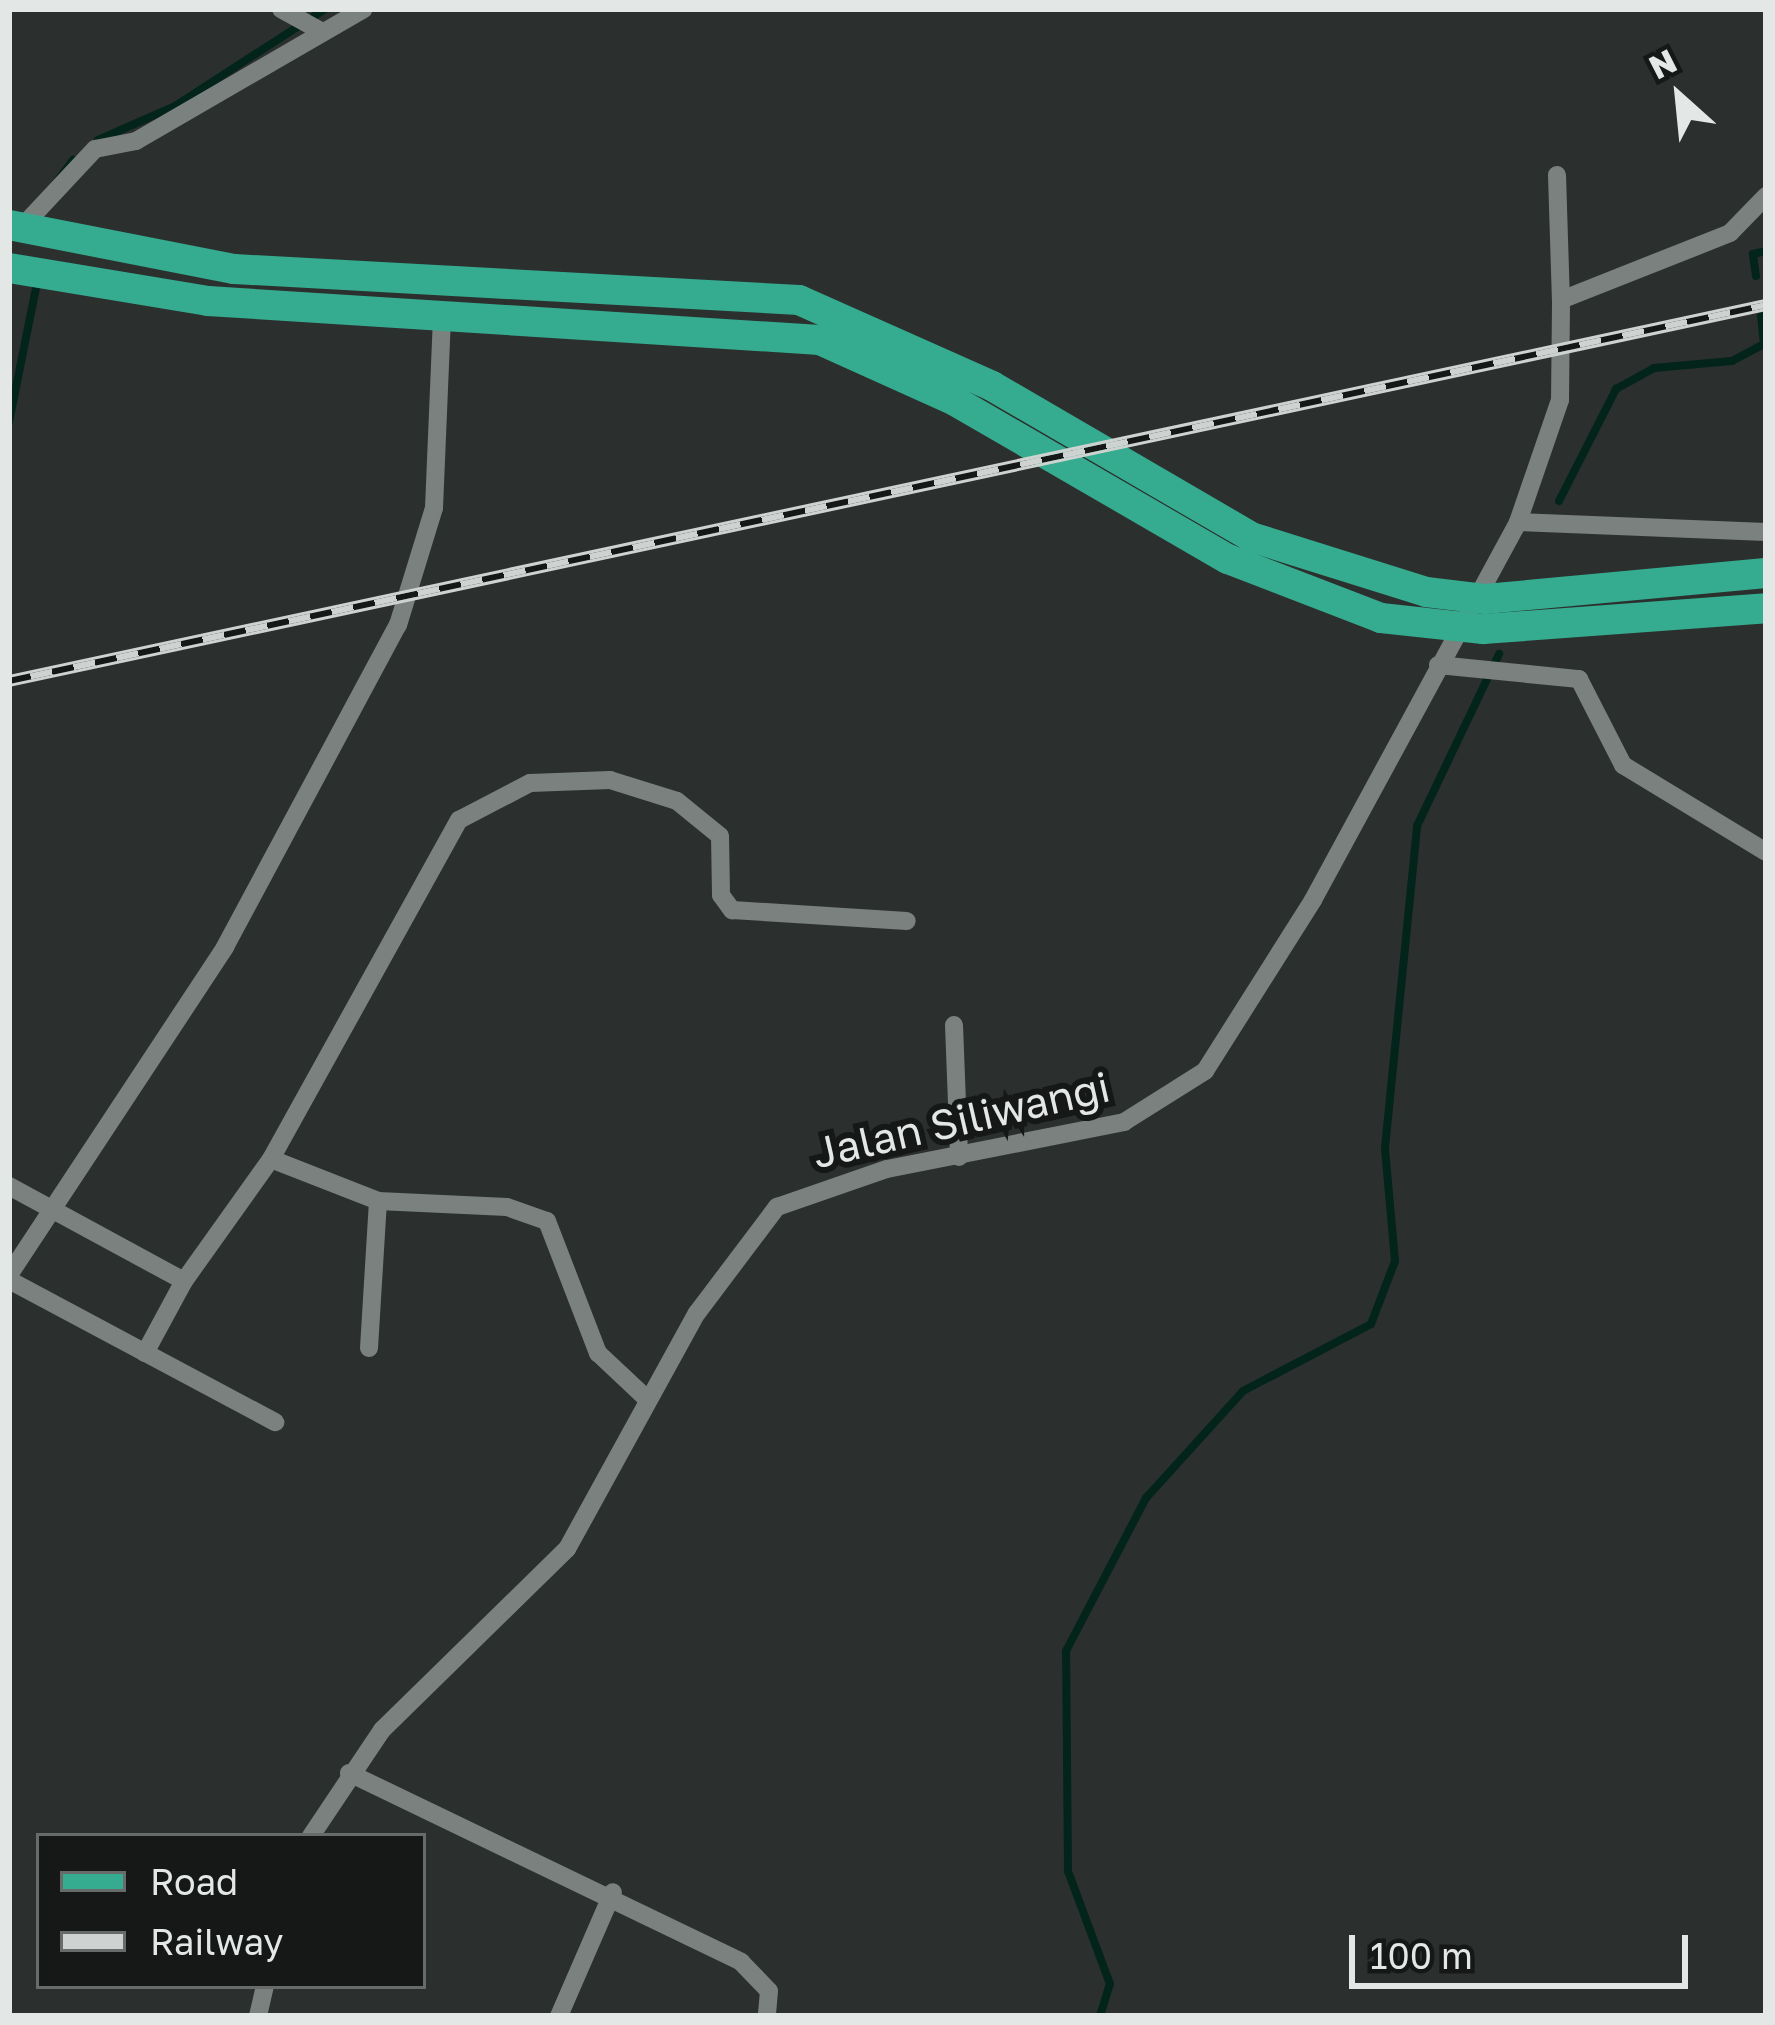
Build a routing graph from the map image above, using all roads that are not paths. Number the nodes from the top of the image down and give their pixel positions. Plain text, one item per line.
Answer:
1 (281, 9) edge
2 (364, 9) edge
3 (319, 30) junction
4 (1557, 175) dead end
5 (1766, 196) edge
6 (15, 225) edge
7 (9, 268) edge
8 (1561, 300) junction
9 (442, 321) junction
10 (1518, 522) junction
11 (1766, 532) edge
12 (1766, 573) edge
13 (1766, 608) edge
14 (1438, 665) junction
15 (1766, 852) edge
16 (907, 921) dead end
17 (954, 1025) dead end
18 (959, 1157) junction
19 (272, 1159) junction
20 (9, 1186) edge
21 (378, 1202) junction
22 (55, 1208) junction
23 (9, 1278) edge
24 (184, 1281) junction
25 (368, 1348) dead end
26 (145, 1353) junction
27 (647, 1399) junction
28 (275, 1422) dead end
29 (349, 1773) junction
30 (312, 1833) edge
31 (613, 1892) junction
32 (560, 2016) edge
33 (767, 2016) edge

1 - 3 street
2 - 3 street
3 - 6 street
4 - 8 street, Jalan Siliwangi
5 - 8 street
6 - 12 main road
7 - 9 main road
8 - 10 street, Jalan Siliwangi
9 - 13 main road
9 - 22 street
10 - 11 street
10 - 14 street, Jalan Siliwangi
14 - 15 street
14 - 18 street, Jalan Siliwangi
16 - 19 street
17 - 18 street
18 - 27 street, Jalan Siliwangi
19 - 21 street
19 - 24 street
20 - 22 street
21 - 25 street
21 - 27 street
22 - 23 street
22 - 24 street
23 - 26 street
24 - 26 street
26 - 28 street
27 - 29 street, Jalan Siliwangi
29 - 30 street, Jalan Siliwangi
29 - 31 street
31 - 32 street
31 - 33 street

